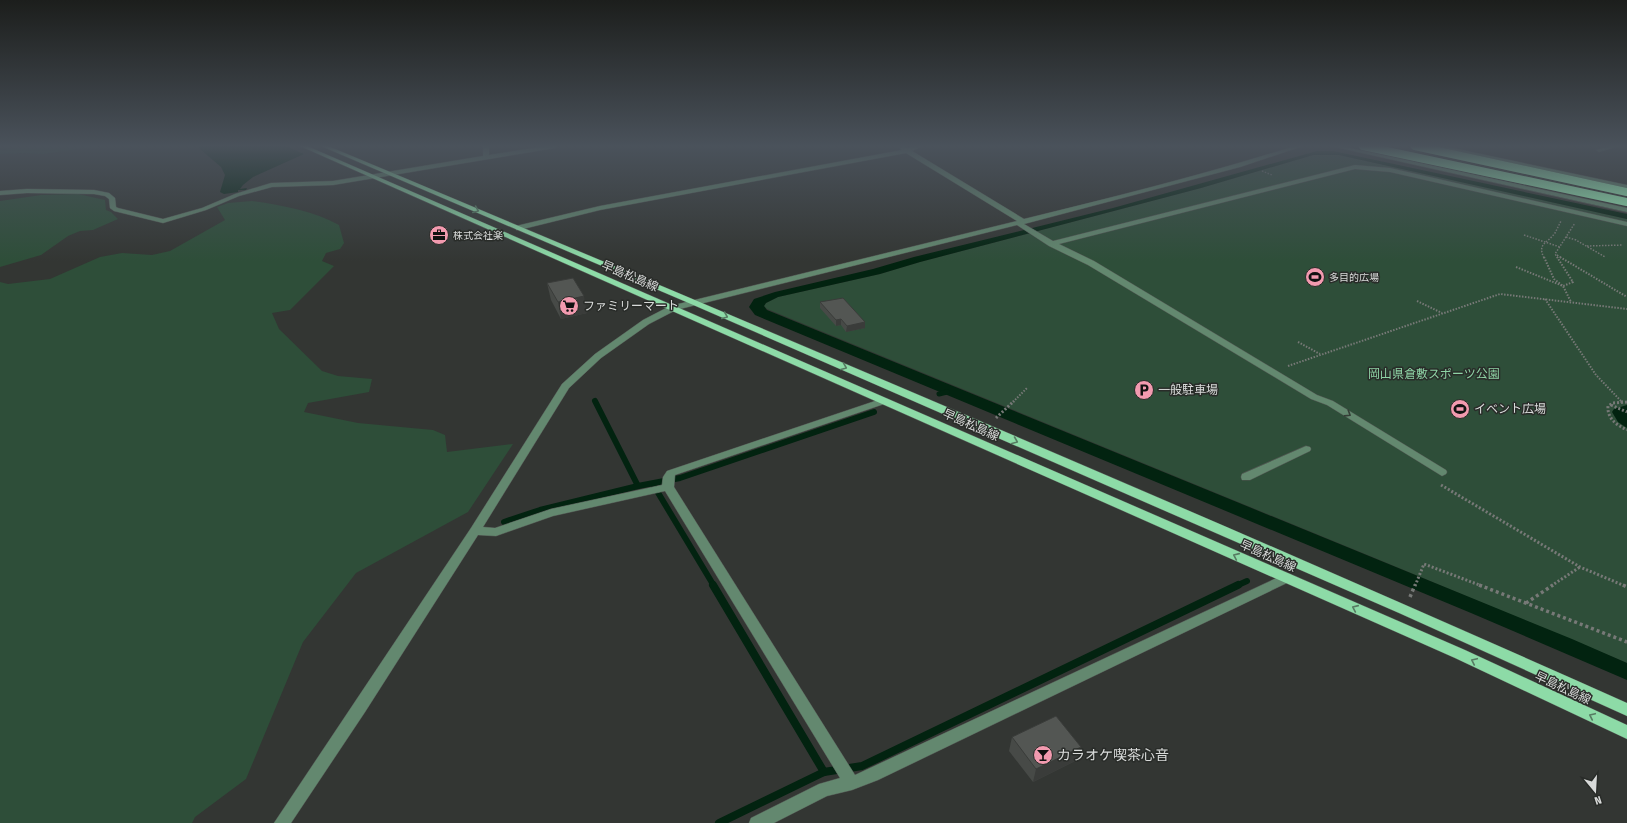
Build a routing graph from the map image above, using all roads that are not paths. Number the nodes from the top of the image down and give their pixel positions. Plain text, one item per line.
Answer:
1 (281, 184) edge
2 (389, 184) edge
3 (414, 184) edge
4 (729, 184) edge
5 (960, 184) edge
6 (1169, 184) edge
7 (1290, 184) edge
8 (1452, 184) edge
9 (1507, 184) edge
10 (1544, 184) edge
11 (1592, 184) edge
12 (1603, 184) edge
13 (1617, 184) edge
14 (1627, 187) edge
15 (1627, 192) edge
16 (0, 193) edge
17 (1577, 200) junction
18 (1627, 202) edge
19 (1627, 210) edge
20 (1020, 222) junction
21 (1627, 224) edge
22 (519, 228) junction
23 (1052, 244) junction
24 (694, 302) junction
25 (673, 308) junction
26 (884, 401) junction
27 (1306, 448) dead end
28 (1442, 472) dead end
29 (1246, 477) dead end
30 (667, 483) junction
31 (475, 531) junction
32 (1287, 578) junction
33 (1627, 710) edge
34 (1627, 732) edge
35 (846, 772) junction
36 (282, 823) edge
37 (757, 823) edge

1 - 16 street
2 - 25 main road, 早島松島線
3 -> 22 main road, 早島松島線
4 - 22 street
5 - 20 street
6 - 20 street
7 - 23 street
8 - 21 street
9 - 17 street
10 - 18 highway, bridge
11 - 15 highway, bridge
12 - 17 street
13 - 14 street
17 - 19 street
20 - 23 street
20 - 24 street
22 - 24 main road, 早島松島線
23 -> 28 street
24 - 25 street
24 -> 33 main road, 早島松島線
25 - 26 main road, 早島松島線
25 - 31 street
26 - 30 street
32 -> 26 main road, 早島松島線
27 - 29 street
30 - 31 street
30 - 35 street
31 - 36 street
34 -> 32 main road, 早島松島線
32 - 35 street
35 - 37 street

